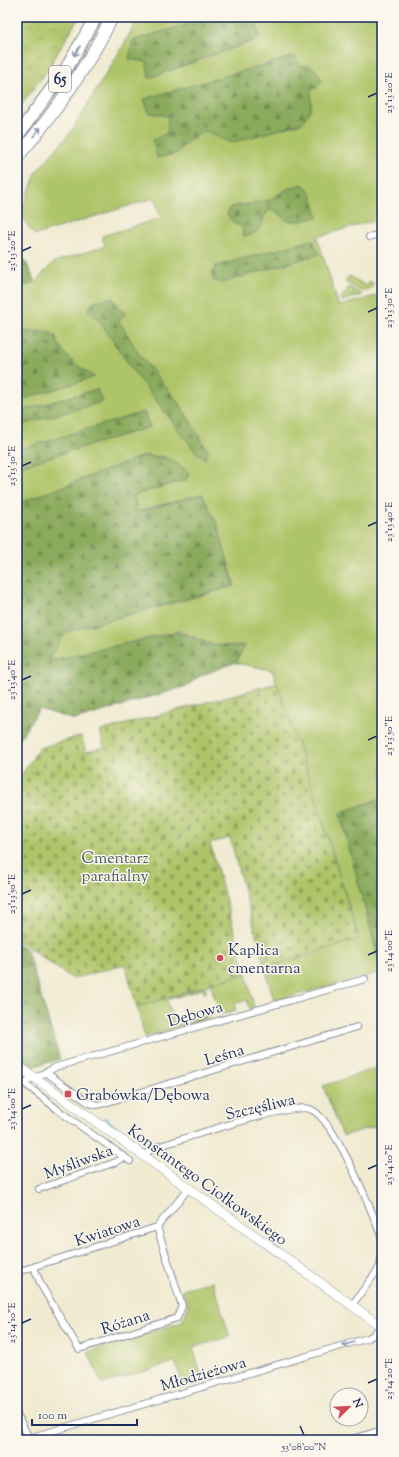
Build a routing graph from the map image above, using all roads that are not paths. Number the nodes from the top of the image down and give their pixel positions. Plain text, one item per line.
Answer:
1 (96, 17) edge
2 (112, 17) edge
3 (17, 136) edge
4 (17, 157) edge
5 (382, 233) edge
6 (369, 237) dead end
7 (365, 979) dead end
8 (357, 1027) dead end
9 (17, 1065) edge
10 (45, 1072) junction
11 (35, 1078) junction
12 (24, 1083) junction
13 (17, 1085) edge
14 (144, 1156) junction
15 (188, 1188) junction
16 (39, 1189) dead end
17 (157, 1227) junction
18 (382, 1238) edge
19 (382, 1250) edge
20 (34, 1267) junction
21 (17, 1272) edge
22 (352, 1305) junction
23 (381, 1326) edge
24 (17, 1414) edge
25 (382, 1430) edge
26 (30, 1439) edge
27 (349, 1440) edge

1 -> 3 highway, 65
4 -> 2 highway, 65
5 - 6 street
7 - 10 street, Dębowa
8 - 10 street, Leśna
9 - 11 street, Konstantego Ciołkowskiego
10 - 11 street, Dębowa
11 - 12 street, Dębowa
11 - 14 street, Konstantego Ciołkowskiego
12 - 13 street, Dębowa
12 - 16 street, Myśliwska
14 - 15 street, Konstantego Ciołkowskiego
14 - 18 street, Szczęśliwa
15 - 17 street, Kwiatowa
15 - 22 street, Konstantego Ciołkowskiego
17 - 20 street, Kwiatowa
17 - 20 street, Różana
19 - 22 street
20 - 21 street, Kwiatowa
22 - 23 street, Konstantego Ciołkowskiego
23 -> 26 street, Młodzieżowa
24 - 26 street
25 - 27 street

